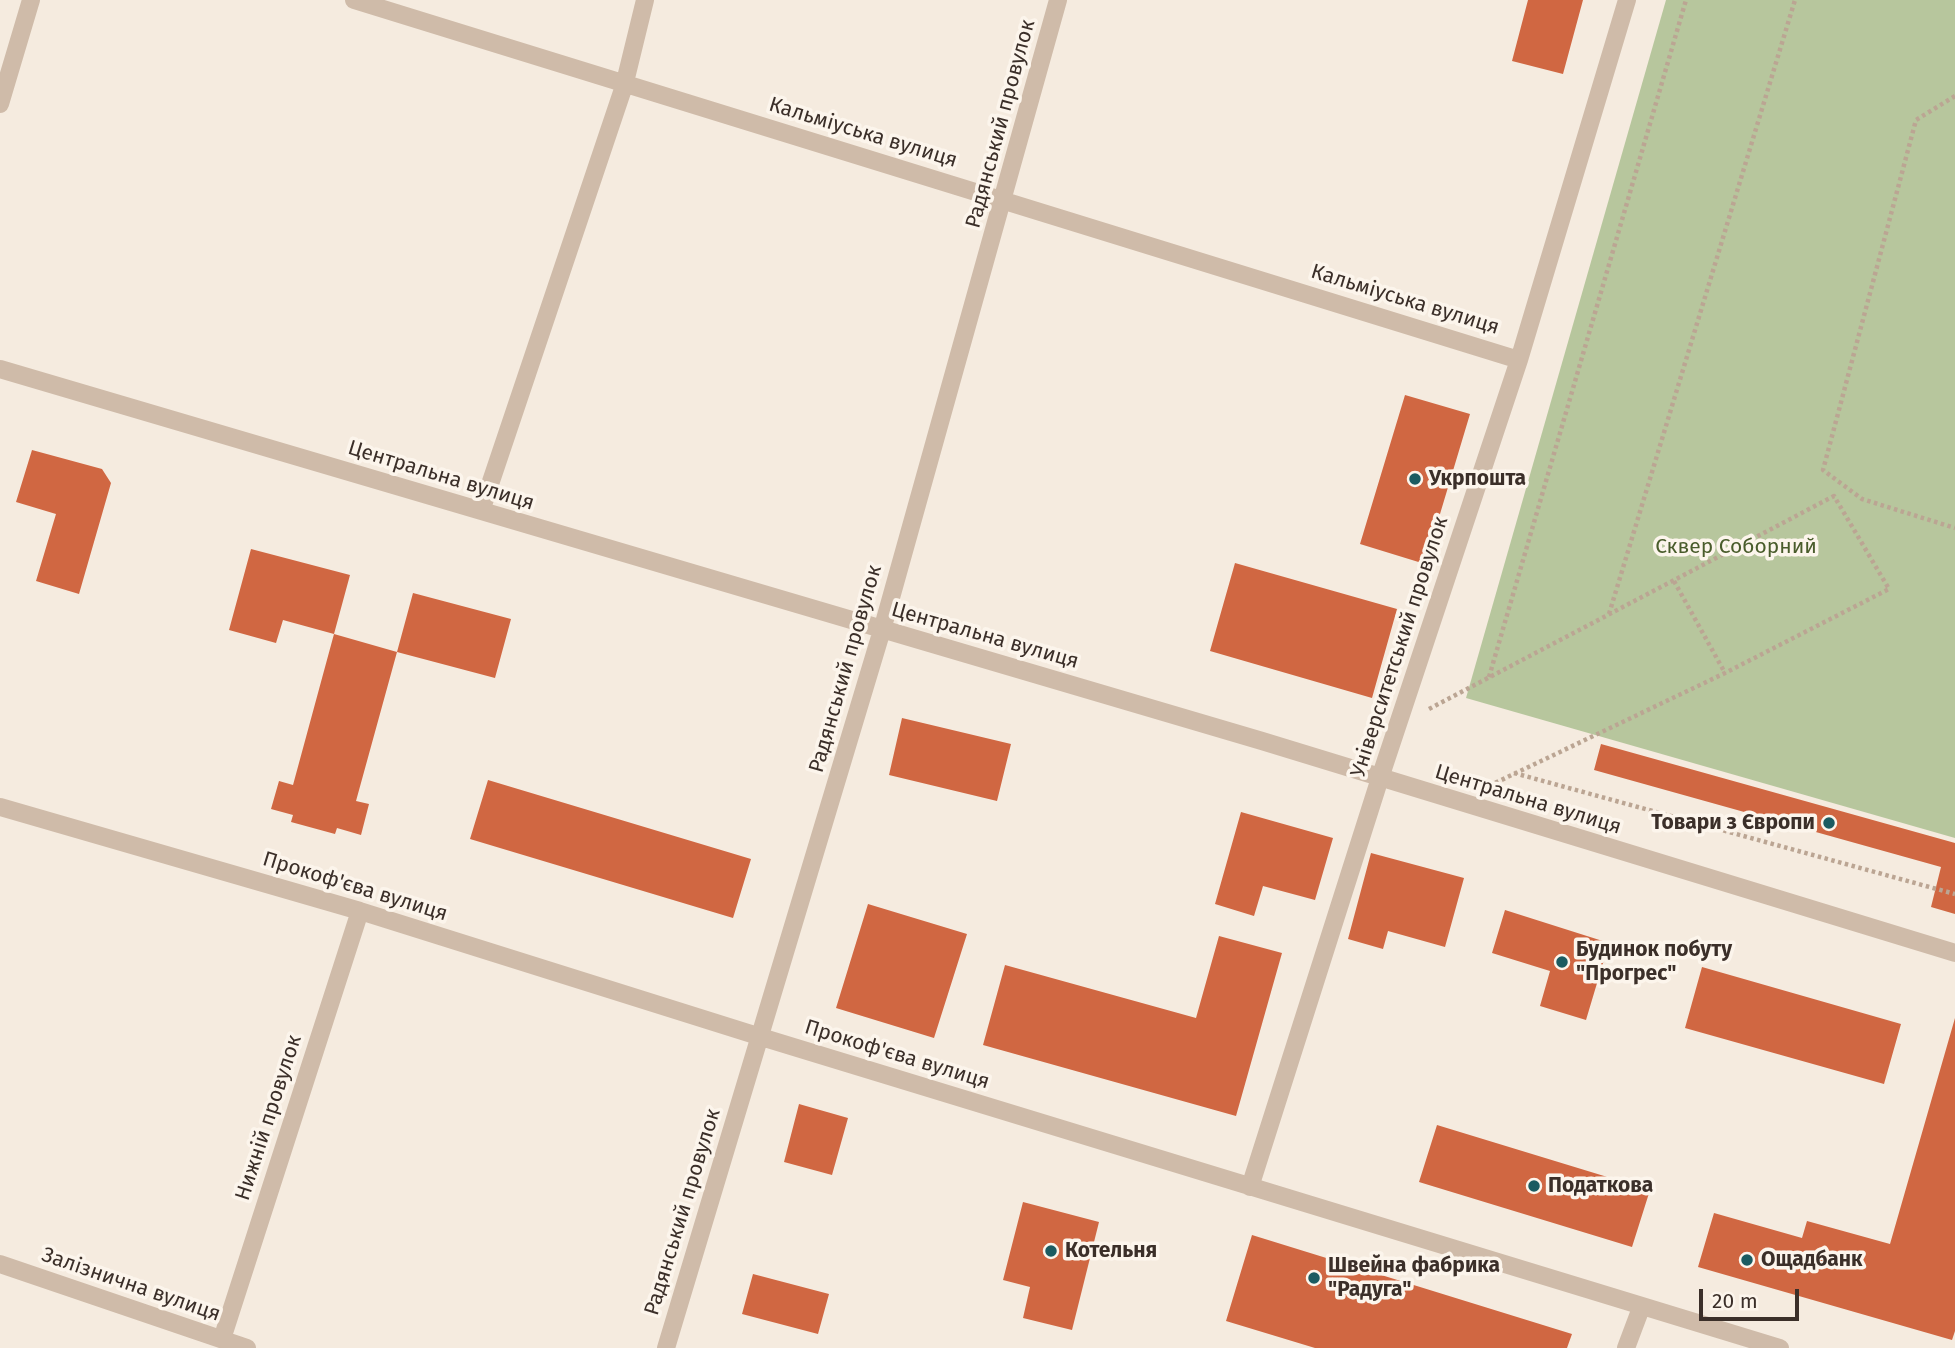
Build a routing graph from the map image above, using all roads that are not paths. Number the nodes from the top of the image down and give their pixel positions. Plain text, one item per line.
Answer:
1 (31, 0) edge
2 (354, 0) edge
3 (645, 0) edge
4 (1058, 0) edge
5 (1627, 0) edge
6 (624, 86) junction
7 (0, 104) edge
8 (1004, 200) junction
9 (1519, 359) junction
10 (0, 369) edge
11 (481, 511) junction
12 (882, 630) junction
13 (1380, 778) junction
14 (0, 807) edge
15 (360, 911) junction
16 (1955, 953) edge
17 (761, 1037) junction
18 (1250, 1187) junction
19 (0, 1264) edge
20 (1641, 1308) junction
21 (222, 1339) junction
22 (247, 1348) edge
23 (666, 1348) edge
24 (1626, 1348) edge
25 (1780, 1348) edge

1 - 7 street
2 - 6 street, Кальміуська вулиця
3 - 6 street
4 - 8 street, Радянський провулок
5 - 9 street, Університетський провулок
6 - 8 street, Кальміуська вулиця
6 - 11 street
8 - 9 street, Кальміуська вулиця
8 - 12 street, Радянський провулок
9 - 13 street, Університетський провулок
10 - 11 street, Центральна вулиця
11 - 12 street, Центральна вулиця
12 - 13 street, Центральна вулиця
12 - 17 street, Радянський провулок
13 - 16 street, Центральна вулиця
13 - 18 street, Університетський провулок
14 - 15 street, Прокоф'єва вулиця
15 - 17 street, Прокоф'єва вулиця
15 - 21 street, Нижній провулок
17 - 18 street, Прокоф'єва вулиця
17 - 23 street, Радянський провулок
18 - 20 street, Прокоф'єва вулиця
19 - 21 street, Залізнична вулиця
20 - 24 street
20 - 25 street, Прокоф'єва вулиця
21 - 22 street, Залізнична вулиця

